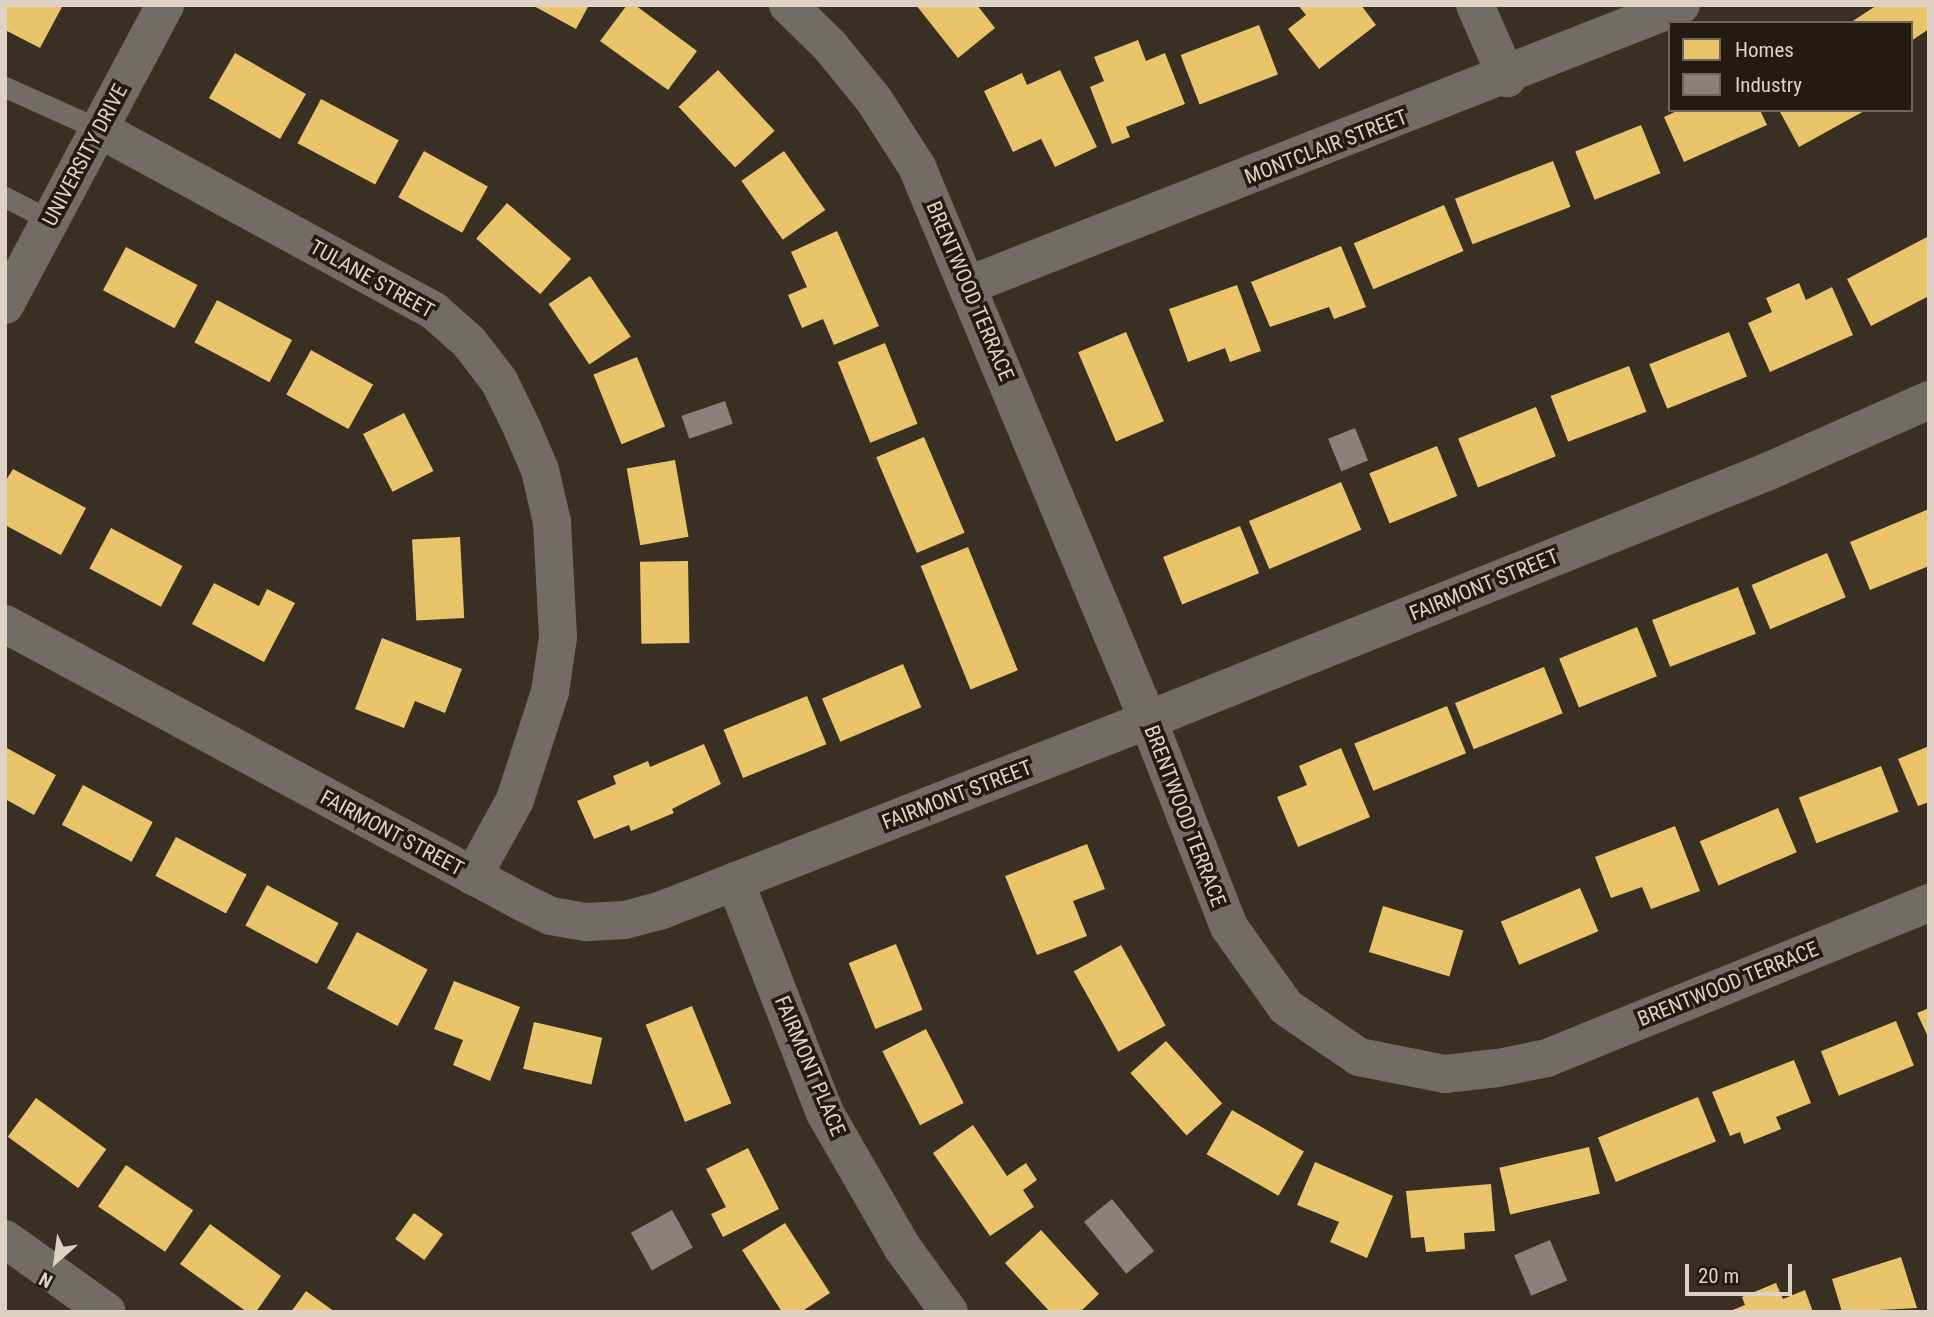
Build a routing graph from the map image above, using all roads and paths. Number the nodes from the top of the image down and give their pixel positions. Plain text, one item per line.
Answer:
1 (165, 5) edge
2 (788, 5) edge
3 (1475, 5) edge
4 (1681, 5) edge
5 (1507, 78) junction
6 (5, 88) edge
7 (99, 130) junction
8 (5, 197) edge
9 (50, 220) junction
10 (969, 285) junction
11 (5, 305) edge
12 (1929, 400) edge
13 (5, 624) edge
14 (1147, 720) junction
15 (473, 876) junction
16 (735, 881) junction
17 (1929, 903) edge
18 (5, 1239) edge
19 (107, 1312) edge
20 (949, 1312) edge

1 - 7 street, UNIVERSITY DRIVE
2 - 10 street, BRENTWOOD TERRACE
3 - 5 street
4 - 5 street, MONTCLAIR STREET
5 - 10 street, MONTCLAIR STREET
6 - 7 lane
7 - 9 street, UNIVERSITY DRIVE
7 - 15 street, TULANE STREET
8 - 9 lane
9 - 11 street, UNIVERSITY DRIVE
10 - 14 street, BRENTWOOD TERRACE
12 - 14 street, FAIRMONT STREET
13 - 15 street, FAIRMONT STREET
14 - 16 street, FAIRMONT STREET
14 - 17 street, BRENTWOOD TERRACE
15 - 16 street, FAIRMONT STREET
16 - 20 street, FAIRMONT PLACE
18 - 19 street

